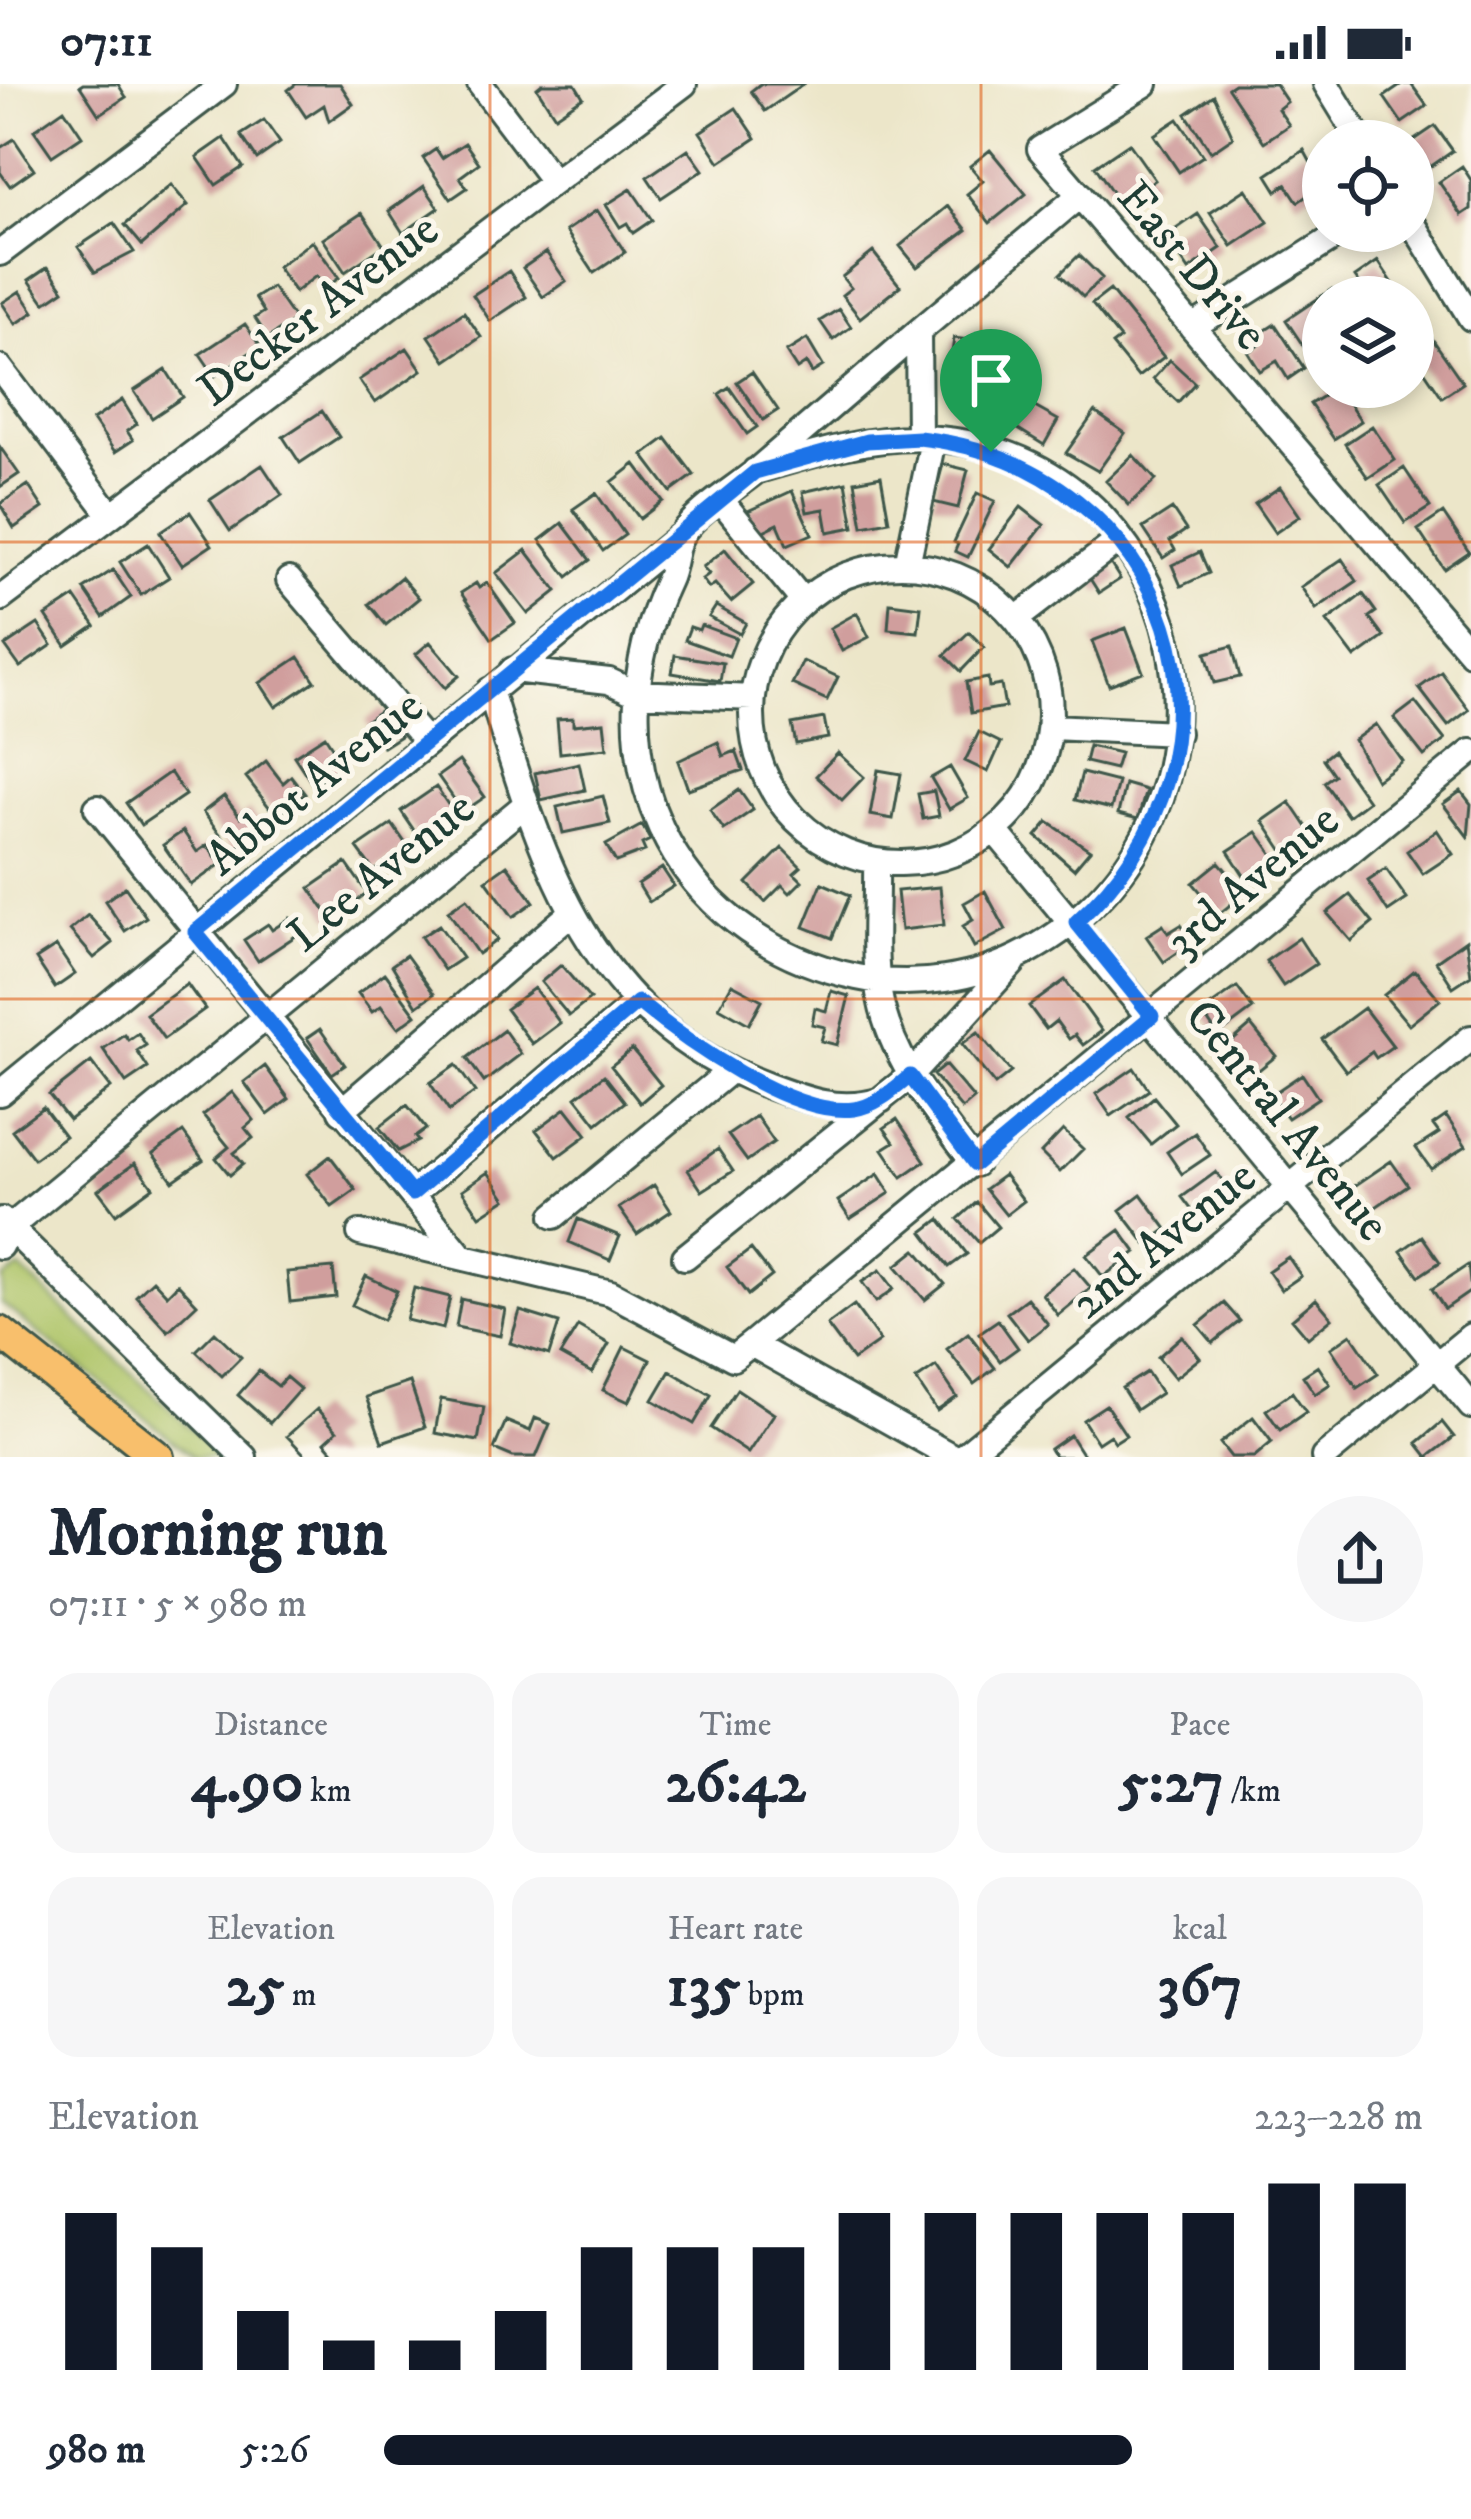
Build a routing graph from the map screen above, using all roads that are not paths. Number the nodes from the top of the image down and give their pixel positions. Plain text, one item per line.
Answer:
1 (224, 84) edge
2 (480, 84) edge
3 (684, 84) edge
4 (1145, 84) edge
5 (1326, 84) edge
6 (1348, 120) edge
7 (554, 182) junction
8 (1080, 195) junction
9 (1311, 252) edge
10 (1430, 252) edge
11 (0, 253) edge
12 (1471, 317) edge
13 (1192, 327) junction
14 (918, 332) junction
15 (0, 368) edge
16 (926, 439) junction
17 (755, 472) junction
18 (720, 499) junction
19 (111, 515) junction
20 (681, 535) junction
21 (1118, 541) junction
22 (907, 565) junction
23 (289, 580) dead end
24 (0, 599) edge
25 (803, 602) junction
26 (1016, 619) junction
27 (1471, 652) edge
28 (513, 670) junction
29 (490, 690) junction
30 (635, 693) junction
31 (753, 698) junction
32 (1051, 727) junction
33 (1177, 734) junction
34 (427, 742) junction
35 (1471, 752) edge
36 (525, 805) junction
37 (97, 808) dead end
38 (995, 831) junction
39 (876, 862) junction
40 (570, 914) junction
41 (1076, 922) junction
42 (195, 932) junction
43 (1018, 957) junction
44 (878, 981) junction
45 (638, 1002) junction
46 (1152, 1016) junction
47 (265, 1018) junction
48 (1471, 1038) edge
49 (731, 1070) junction
50 (910, 1076) junction
51 (0, 1093) edge
52 (880, 1100) junction
53 (340, 1111) junction
54 (975, 1164) junction
55 (1291, 1186) junction
56 (412, 1194) junction
57 (554, 1216) dead end
58 (3, 1230) edge
59 (360, 1233) dead end
60 (458, 1252) junction
61 (685, 1257) dead end
62 (0, 1332) edge
63 (1471, 1336) edge
64 (751, 1344) junction
65 (1436, 1364) junction
66 (1471, 1406) edge
67 (158, 1457) edge
68 (244, 1457) edge
69 (952, 1457) edge
70 (962, 1457) edge
71 (1324, 1457) edge

1 - 11 street
2 - 7 street
3 - 7 street, Decker Avenue
4 - 8 street, East Drive
5 - 6 street
7 - 19 street, Decker Avenue
8 - 13 street, East Drive
8 - 14 street
9 - 13 street
10 - 12 street
13 - 27 street, East Drive
14 - 16 street
14 - 17 street
15 - 19 street
16 - 17 street
16 - 21 street
16 - 22 street
17 - 18 street, Abbot Avenue
18 - 20 street, Abbot Avenue
18 - 25 street
19 - 24 street, Decker Avenue
20 - 28 street, Abbot Avenue
20 - 30 street
21 - 26 street
21 - 33 street
22 - 25 street
22 - 26 street
23 - 34 street
25 - 31 street
26 - 32 street
28 - 29 street, Abbot Avenue
28 - 30 street
29 - 34 street, Abbot Avenue
29 - 36 street
30 - 31 street
30 - 44 street
31 - 39 street
32 - 33 street
32 - 38 street
33 - 41 street
34 - 42 street, Abbot Avenue
35 - 46 street, 3rd Avenue
36 - 40 street
36 - 47 street, Lee Avenue
37 - 42 street
38 - 39 street
38 - 41 street, Central Avenue
39 - 44 street
40 - 45 street
40 - 53 street
41 - 43 street
41 - 46 street, Central Avenue
42 - 47 street
42 - 51 street, Abbot Avenue
43 - 44 street
43 - 50 street
44 - 50 street
45 - 49 street
45 - 56 street
46 - 54 street, 3rd Avenue
46 - 55 street, Central Avenue
47 - 53 street
47 - 58 street, Lee Avenue
48 - 55 street, 2nd Avenue
49 - 52 street
49 - 57 street
50 - 52 street
50 - 54 street
52 - 61 street
53 - 56 street
54 - 64 street, 3rd Avenue
55 - 65 street, Central Avenue
55 - 70 street, 2nd Avenue
56 - 60 street
58 - 68 street
59 - 60 street
60 - 64 street
62 - 67 main road
63 - 65 street
64 - 69 street
65 - 66 street, Central Avenue
65 - 71 street

